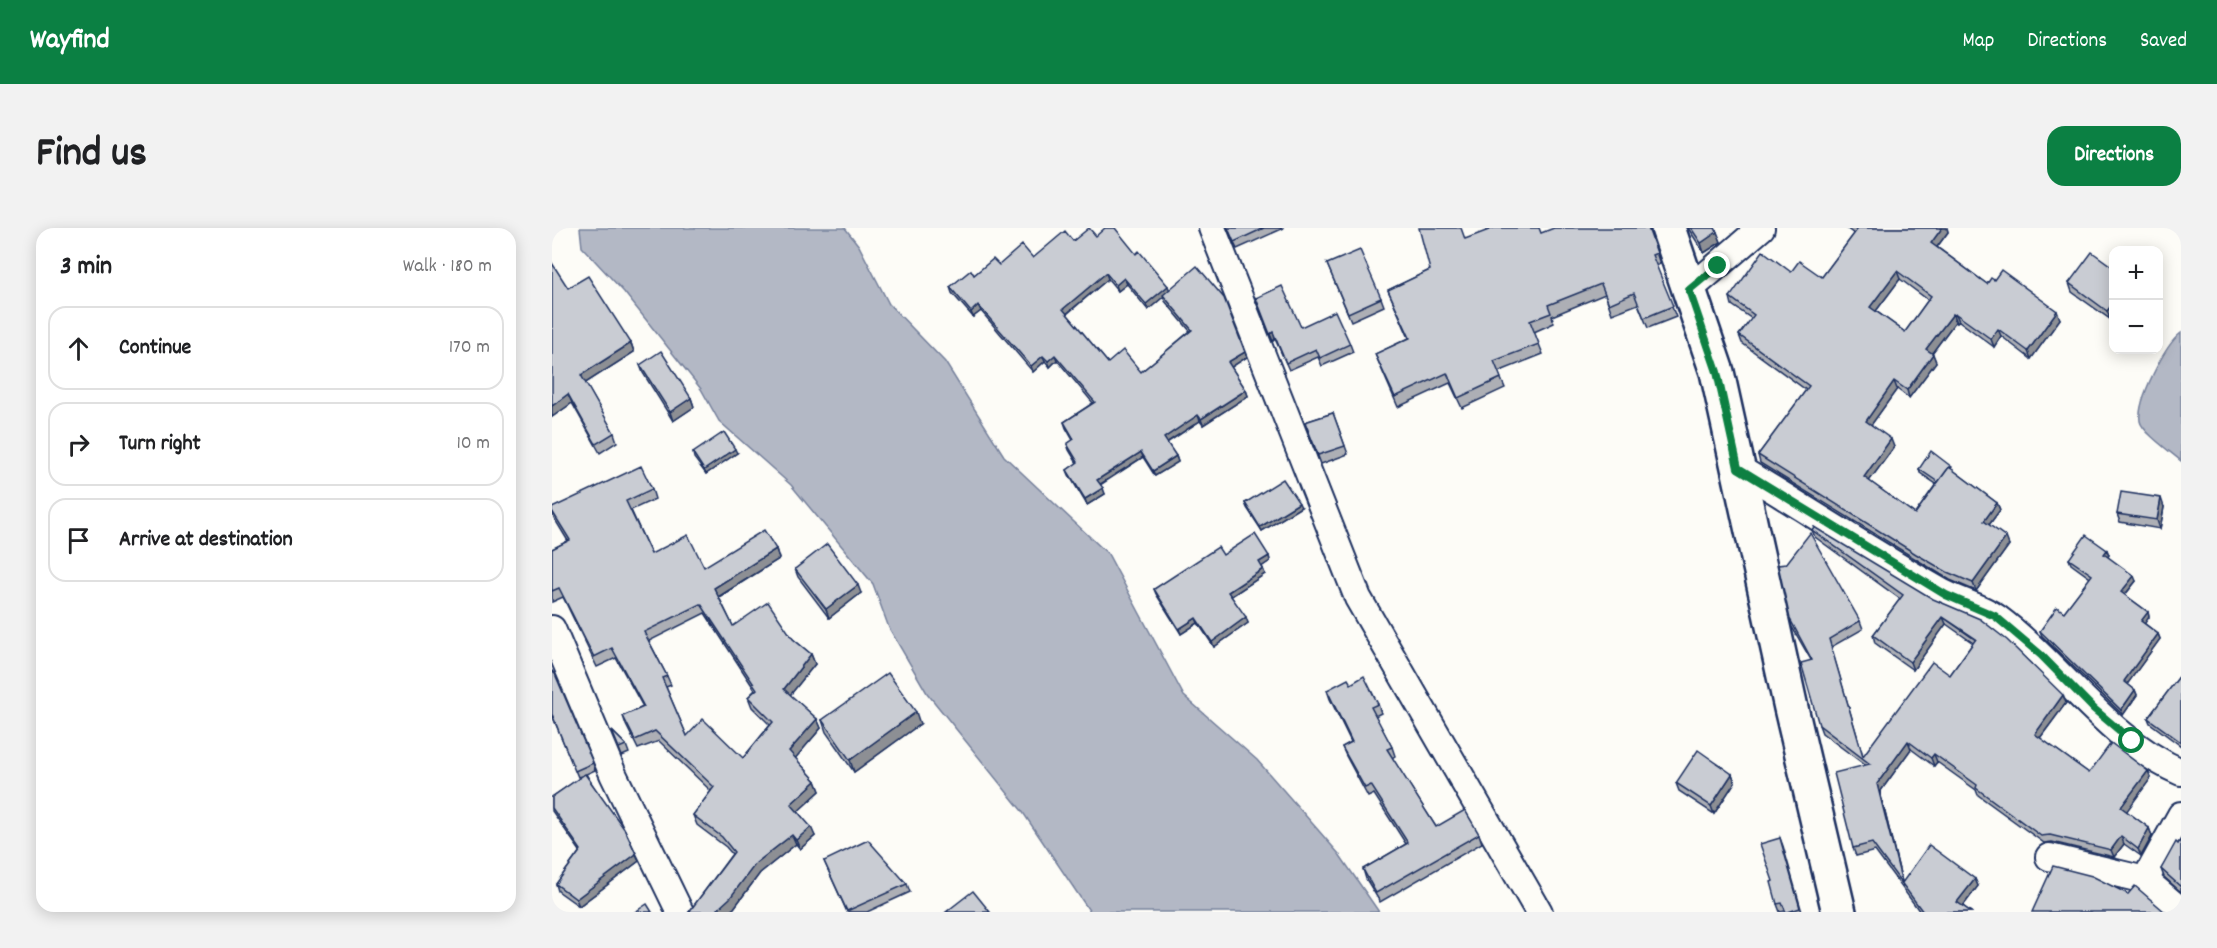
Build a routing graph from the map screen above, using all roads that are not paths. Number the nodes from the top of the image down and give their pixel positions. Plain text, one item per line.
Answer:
1 (1212, 228) edge
2 (1668, 228) edge
3 (1761, 228) edge
4 (1689, 290) junction
5 (1738, 468) junction
6 (552, 629) edge
7 (558, 660) edge
8 (2181, 772) edge
9 (2181, 815) edge
10 (2049, 857) dead end
11 (2145, 880) junction
12 (2181, 911) edge
13 (680, 912) edge
14 (1539, 912) edge
15 (1839, 912) edge

1 - 14 street
2 - 4 street
3 - 4 street
4 - 5 street
5 - 8 street
5 - 15 street
6 - 7 street
7 - 13 street
9 - 11 street
10 - 11 street
11 - 12 street

